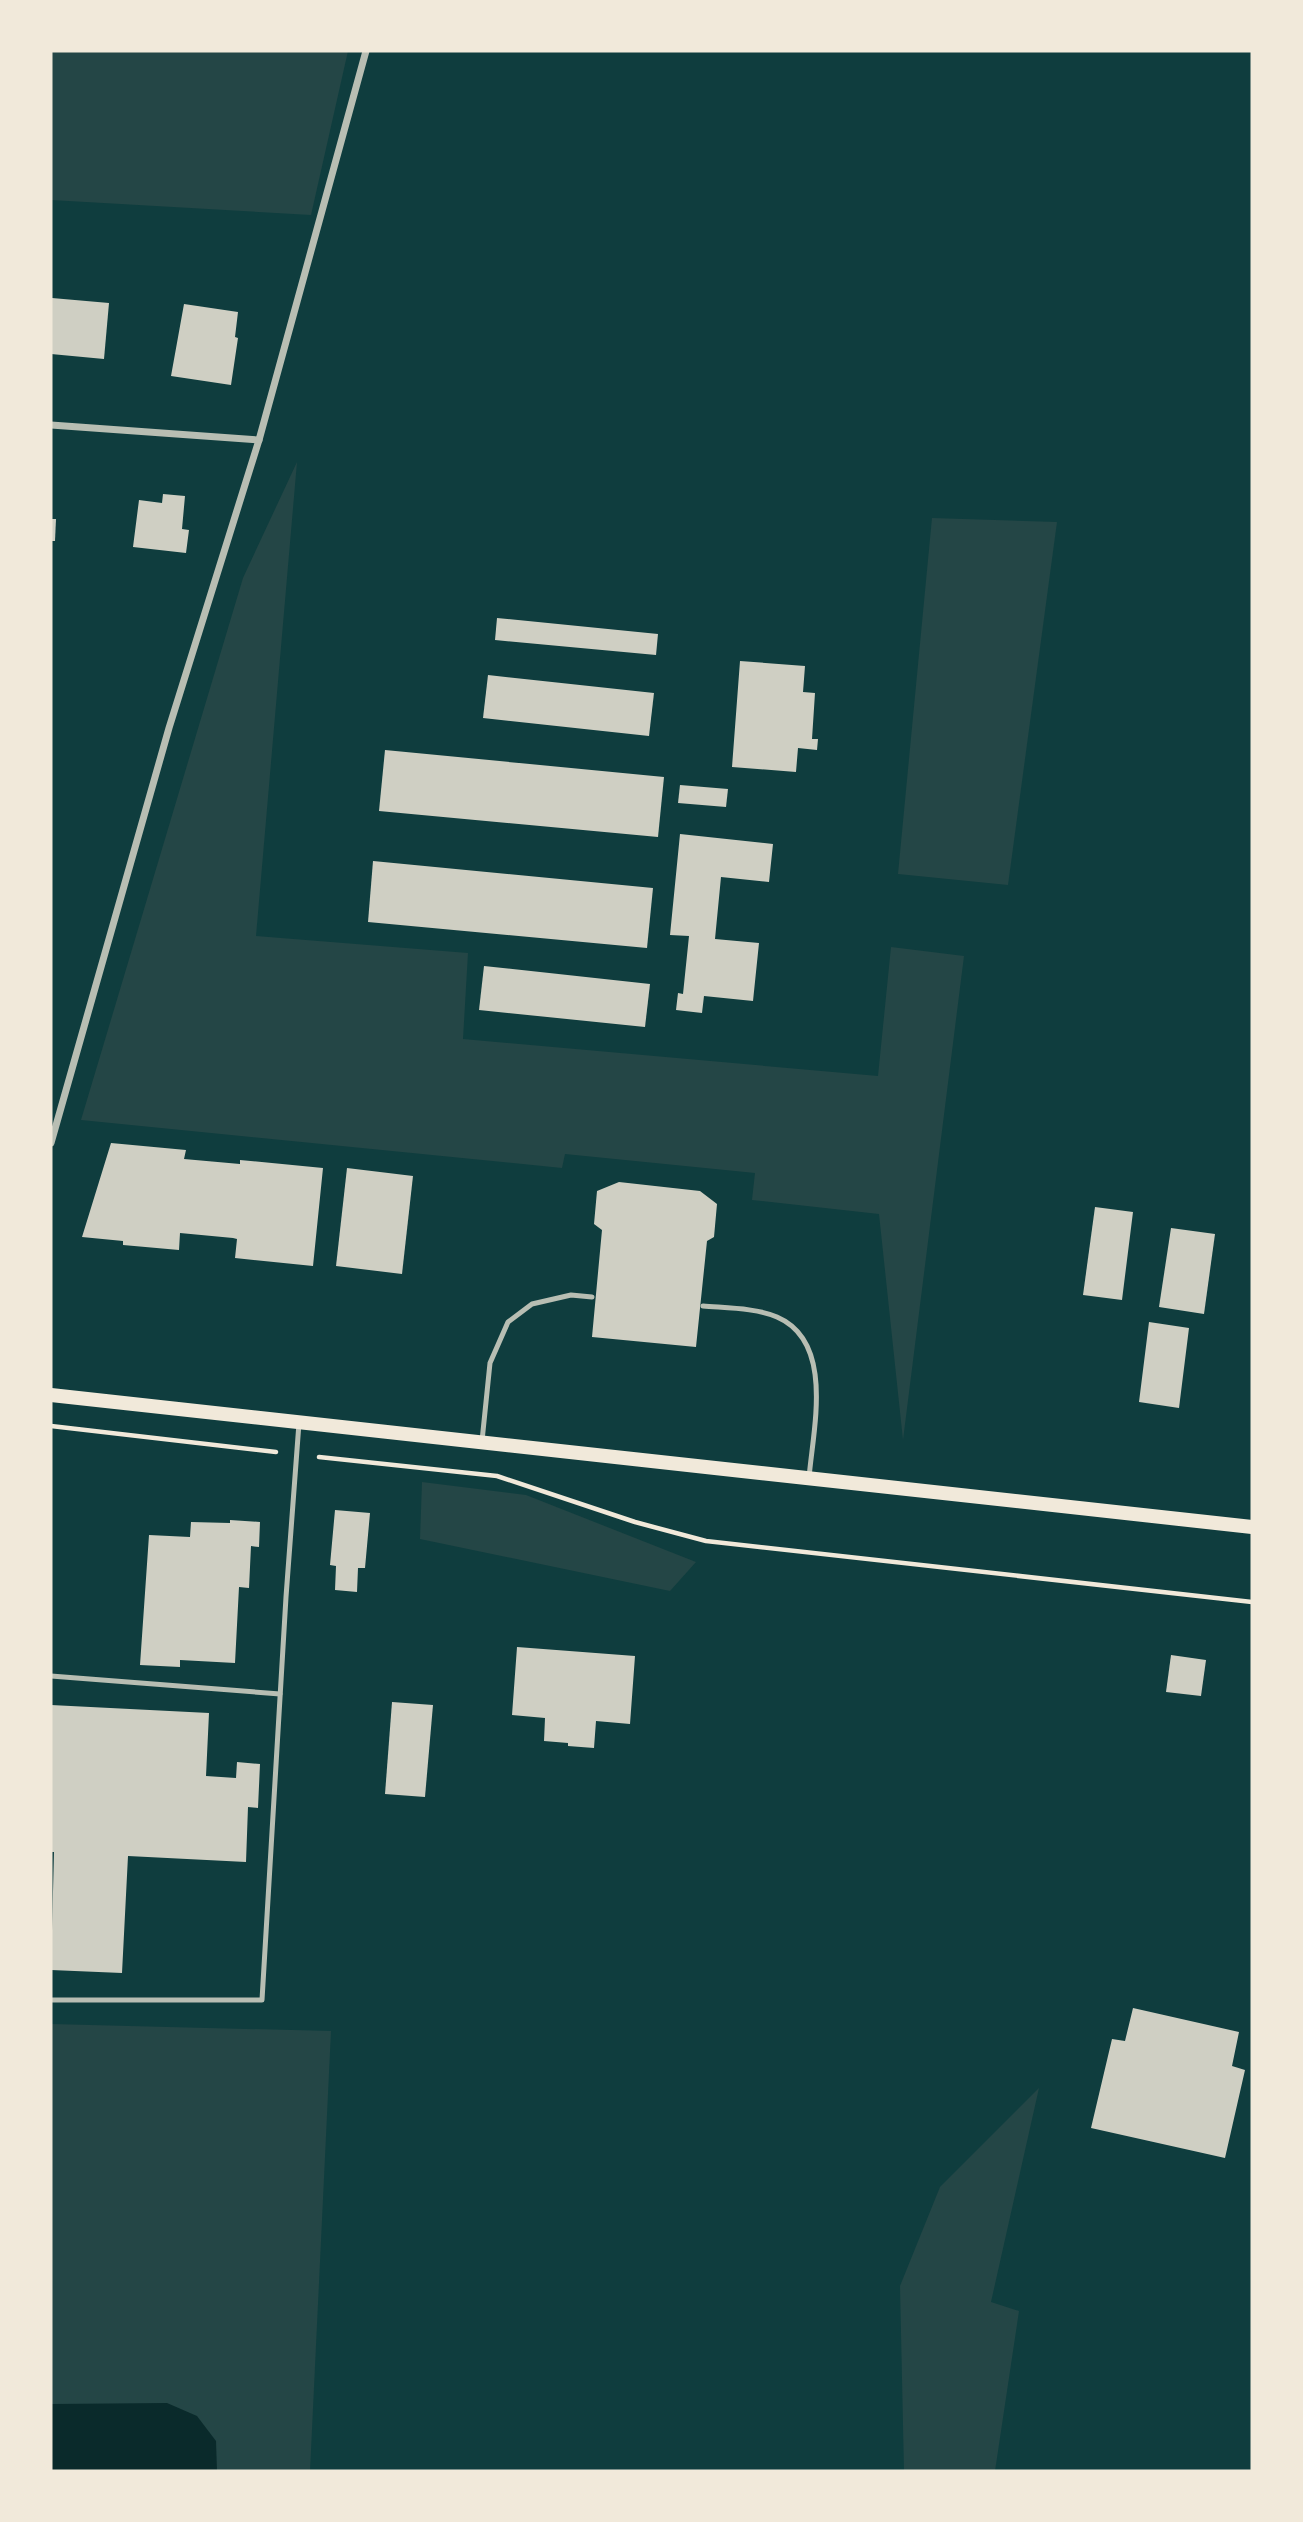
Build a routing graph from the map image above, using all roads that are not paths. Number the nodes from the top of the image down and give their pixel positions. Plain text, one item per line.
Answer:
1 (366, 51) edge
2 (51, 425) edge
3 (259, 440) junction
4 (51, 1143) edge
5 (592, 1297) dead end
6 (703, 1306) dead end
7 (51, 1395) edge
8 (299, 1423) junction
9 (482, 1443) junction
10 (809, 1478) junction
11 (1252, 1527) edge
12 (51, 1676) edge
13 (280, 1694) junction
14 (51, 2000) edge

1 - 3 street
2 - 3 street
3 - 4 street
5 - 9 lane
6 - 10 lane
7 - 8 main road
8 - 9 main road
8 - 13 lane
9 - 10 main road
10 - 11 main road
12 - 13 lane
13 - 14 lane

